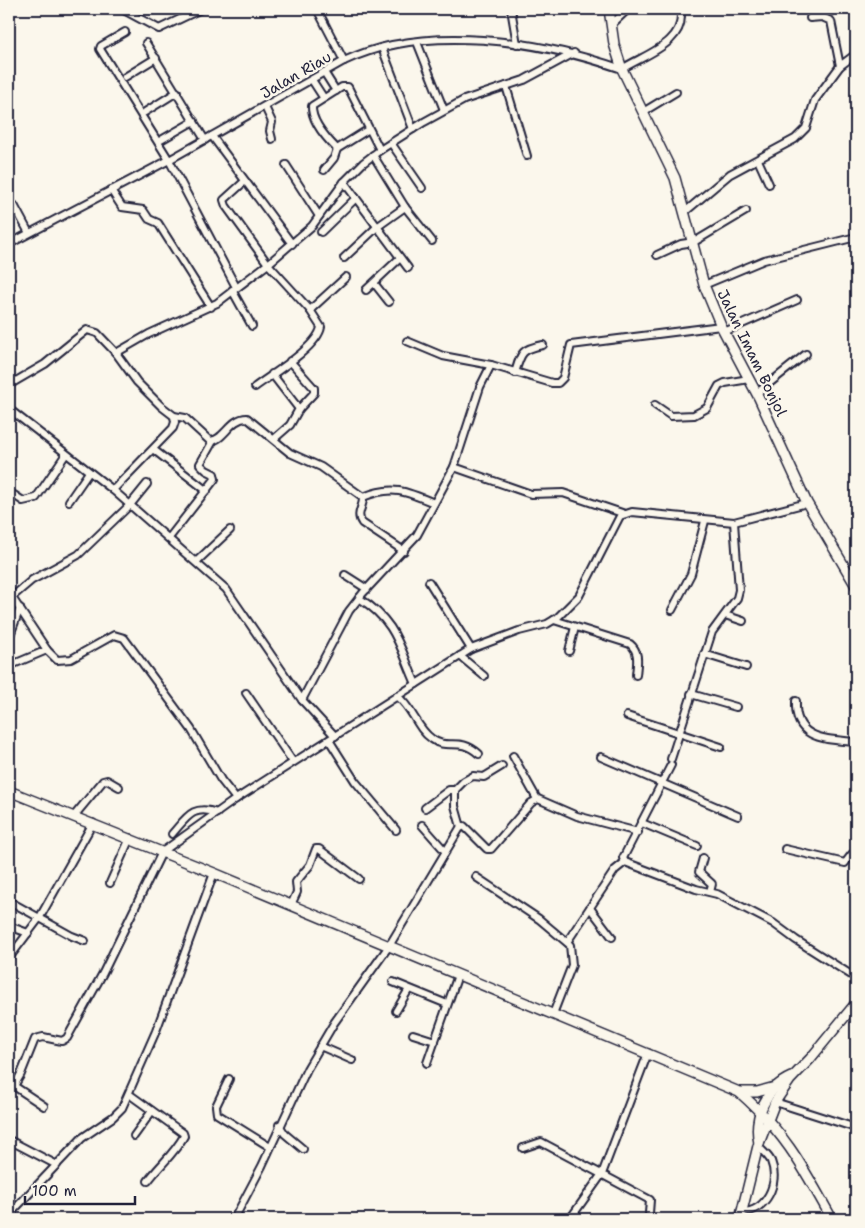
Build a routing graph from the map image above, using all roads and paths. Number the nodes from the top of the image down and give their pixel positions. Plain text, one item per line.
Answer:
1 (122, 9) edge
2 (201, 9) edge
3 (317, 9) edge
4 (511, 9) edge
5 (609, 9) edge
6 (628, 9) edge
7 (680, 9) edge
8 (810, 18) dead end
9 (611, 25) junction
10 (125, 32) dead end
11 (417, 42) junction
12 (146, 43) dead end
13 (517, 44) junction
14 (382, 48) junction
15 (574, 53) junction
16 (856, 54) edge
17 (156, 58) junction
18 (344, 62) junction
19 (840, 66) junction
20 (622, 69) junction
21 (324, 72) junction
22 (125, 77) dead end
23 (312, 80) junction
24 (506, 86) junction
25 (336, 91) junction
26 (176, 92) junction
27 (676, 92) dead end
28 (323, 98) junction
29 (265, 107) junction
30 (444, 110) junction
31 (145, 112) dead end
32 (643, 112) junction
33 (194, 121) junction
34 (369, 129) junction
35 (412, 129) junction
36 (212, 136) junction
37 (272, 139) dead end
38 (161, 140) dead end
39 (205, 140) junction
40 (391, 144) junction
41 (337, 148) junction
42 (380, 150) junction
43 (373, 155) junction
44 (527, 156) dead end
45 (168, 160) junction
46 (758, 160) junction
47 (286, 165) dead end
48 (324, 170) dead end
49 (245, 181) junction
50 (344, 182) junction
51 (769, 184) dead end
52 (422, 188) dead end
53 (111, 190) junction
54 (356, 198) junction
55 (14, 204) dead end
56 (405, 206) junction
57 (686, 211) junction
58 (746, 211) dead end
59 (319, 216) junction
60 (377, 227) junction
61 (321, 232) dead end
62 (28, 233) junction
63 (856, 237) edge
64 (432, 241) dead end
65 (694, 242) junction
66 (9, 244) edge
67 (292, 244) junction
68 (658, 255) dead end
69 (344, 258) dead end
70 (400, 258) junction
71 (268, 264) junction
72 (408, 268) dead end
73 (346, 277) dead end
74 (374, 283) junction
75 (704, 285) junction
76 (234, 288) junction
77 (366, 290) dead end
78 (797, 300) dead end
79 (389, 302) dead end
80 (211, 307) junction
81 (310, 310) junction
82 (252, 326) dead end
83 (722, 329) junction
84 (407, 341) dead end
85 (543, 345) dead end
86 (116, 353) junction
87 (806, 354) dead end
88 (290, 361) junction
89 (491, 365) junction
90 (514, 373) junction
91 (272, 374) junction
92 (749, 378) junction
93 (9, 385) edge
94 (254, 387) dead end
95 (757, 393) junction
96 (655, 405) dead end
97 (9, 409) edge
98 (300, 409) junction
99 (174, 416) junction
100 (274, 439) junction
101 (213, 441) junction
102 (154, 450) junction
103 (66, 454) junction
104 (454, 466) junction
105 (89, 472) junction
106 (147, 484) dead end
107 (113, 490) junction
108 (207, 491) junction
109 (14, 495) dead end
110 (363, 496) junction
111 (69, 501) dead end
112 (434, 503) junction
113 (808, 503) junction
114 (130, 505) junction
115 (625, 514) junction
116 (705, 521) junction
117 (734, 522) junction
118 (230, 530) dead end
119 (169, 538) junction
120 (404, 551) junction
121 (196, 562) junction
122 (345, 575) dead end
123 (429, 582) dead end
124 (856, 586) edge
125 (367, 589) junction
126 (10, 595) edge
127 (359, 598) junction
128 (20, 608) junction
129 (672, 610) dead end
130 (725, 615) junction
131 (554, 620) junction
132 (743, 621) dead end
133 (575, 627) junction
134 (9, 638) edge
135 (471, 649) junction
136 (47, 650) junction
137 (569, 651) dead end
138 (704, 654) junction
139 (460, 656) junction
140 (9, 666) edge
141 (746, 667) dead end
142 (636, 675) dead end
143 (484, 676) dead end
144 (416, 684) junction
145 (246, 693) dead end
146 (691, 694) junction
147 (397, 696) junction
148 (302, 700) junction
149 (796, 701) dead end
150 (736, 707) dead end
151 (626, 716) dead end
152 (679, 733) junction
153 (332, 738) junction
154 (856, 742) edge
155 (721, 747) dead end
156 (479, 754) dead end
157 (513, 756) dead end
158 (601, 756) dead end
159 (292, 762) junction
160 (502, 766) dead end
161 (662, 785) junction
162 (119, 787) dead end
163 (455, 790) junction
164 (9, 791) edge
165 (236, 799) junction
166 (537, 799) junction
167 (426, 808) dead end
168 (217, 813) junction
169 (74, 816) junction
170 (738, 816) dead end
171 (93, 823) junction
172 (642, 823) junction
173 (422, 825) dead end
174 (461, 827) junction
175 (396, 830) dead end
176 (638, 832) junction
177 (172, 834) dead end
178 (130, 838) junction
179 (697, 846) dead end
180 (785, 849) dead end
181 (445, 851) junction
182 (162, 852) junction
183 (856, 853) edge
184 (703, 858) dead end
185 (625, 862) junction
186 (214, 872) junction
187 (476, 878) dead end
188 (359, 879) dead end
189 (110, 883) dead end
190 (710, 892) junction
191 (9, 901) edge
192 (291, 905) junction
193 (590, 908) junction
194 (40, 917) junction
195 (9, 926) edge
196 (28, 933) junction
197 (612, 937) dead end
198 (85, 941) dead end
199 (567, 942) junction
200 (388, 946) junction
201 (9, 958) edge
202 (458, 975) junction
203 (856, 978) edge
204 (393, 982) dead end
205 (409, 989) junction
206 (856, 1003) edge
207 (447, 1004) junction
208 (396, 1010) dead end
209 (553, 1014) junction
210 (413, 1034) dead end
211 (435, 1041) junction
212 (320, 1046) junction
213 (648, 1053) junction
214 (352, 1060) dead end
215 (427, 1063) dead end
216 (796, 1075) junction
217 (229, 1078) dead end
218 (11, 1085) edge
219 (775, 1087) junction
220 (739, 1092) junction
221 (129, 1094) junction
222 (774, 1102) junction
223 (44, 1106) dead end
224 (760, 1110) junction
225 (152, 1111) junction
226 (769, 1120) junction
227 (279, 1126) junction
228 (856, 1128) edge
229 (134, 1136) dead end
230 (9, 1140) edge
231 (758, 1145) junction
232 (270, 1147) junction
233 (523, 1148) dead end
234 (303, 1149) dead end
235 (57, 1165) junction
236 (602, 1174) junction
237 (148, 1181) dead end
238 (649, 1213) dead end
239 (9, 1215) edge
240 (741, 1216) edge
241 (234, 1219) edge
242 (570, 1219) edge
243 (832, 1219) edge

1 - 2 street
3 - 18 street
4 - 13 street
5 - 9 main road, Jalan Imam Bonjol
6 - 9 street
7 - 20 street
8 - 19 street
9 - 20 main road, Jalan Imam Bonjol
10 - 45 street
11 - 13 street, Jalan Riau
11 - 14 street, Jalan Riau
11 - 30 street
12 - 17 street
13 - 15 street, Jalan Riau
14 - 18 street, Jalan Riau
14 - 35 street
15 - 20 street, Jalan Riau
15 - 24 street
16 - 19 street
17 - 22 street
17 - 26 street
18 - 21 street, Jalan Riau
19 - 46 street
20 - 32 main road, Jalan Imam Bonjol
21 - 23 street, Jalan Riau
21 - 25 street
23 - 28 street
23 - 29 street, Jalan Riau
24 - 30 street
24 - 44 street
25 - 28 street
25 - 34 street
26 - 31 street
26 - 33 street
27 - 32 street
28 - 41 street
29 - 36 street, Jalan Riau
29 - 37 street
30 - 35 street
32 - 57 main road, Jalan Imam Bonjol
33 - 38 street
33 - 39 street
34 - 41 street
34 - 42 street
35 - 40 street
36 - 39 street, Jalan Riau
36 - 49 street
39 - 45 street, Jalan Riau
40 - 42 street
40 - 52 street
41 - 48 street
42 - 43 street
43 - 50 street
43 - 56 street
45 - 53 street, Jalan Riau
45 - 76 street
46 - 51 street
46 - 57 street
47 - 59 street
49 - 67 street
49 - 71 street
50 - 54 street
50 - 59 street
53 - 62 street, Jalan Riau
53 - 80 street
54 - 60 street
54 - 61 street
55 - 62 street
56 - 60 street
56 - 64 street
57 - 65 main road, Jalan Imam Bonjol
58 - 65 street
59 - 67 street
60 - 69 street
60 - 70 street
62 - 66 street, Jalan Riau
63 - 75 street
65 - 68 street
65 - 75 main road, Jalan Imam Bonjol
67 - 71 street
70 - 72 street
70 - 74 street
71 - 76 street
71 - 81 street
73 - 81 street
74 - 77 street
74 - 79 street
75 - 83 main road, Jalan Imam Bonjol
76 - 80 street
76 - 82 street
78 - 83 street
80 - 86 street
81 - 88 street
83 - 90 street
83 - 92 main road, Jalan Imam Bonjol
84 - 89 street
85 - 90 street
86 - 93 street
86 - 99 street
87 - 95 street
88 - 91 street
88 - 98 street
89 - 90 street
89 - 104 street
91 - 94 street
91 - 98 street
92 - 95 main road, Jalan Imam Bonjol
92 - 96 street
95 - 113 main road, Jalan Imam Bonjol
97 - 103 street
98 - 100 street
99 - 101 street
99 - 102 street
100 - 101 street
100 - 110 street
101 - 108 street
102 - 107 street
102 - 108 street
103 - 105 street
103 - 109 street
104 - 112 street
104 - 115 street
105 - 107 street
105 - 111 street
106 - 114 street
107 - 114 street
108 - 119 street
110 - 112 street
110 - 120 street
112 - 120 street
113 - 117 street
113 - 124 main road, Jalan Imam Bonjol
114 - 119 street
114 - 126 street
115 - 116 street
115 - 131 street
116 - 117 street
116 - 129 street
117 - 130 street
118 - 121 street
119 - 121 street
120 - 125 street
121 - 148 street
122 - 125 street
123 - 135 street
125 - 127 street
126 - 128 street
127 - 144 street
127 - 148 street
128 - 134 street
128 - 136 street
130 - 132 street
130 - 138 street
131 - 133 street
131 - 135 street
133 - 137 street
133 - 142 street
135 - 139 street
136 - 140 street
136 - 165 street
138 - 141 street
138 - 146 street
139 - 143 street
139 - 144 street
144 - 147 street
145 - 159 street
146 - 150 street
146 - 152 street
147 - 153 street
147 - 156 street
148 - 153 street
149 - 154 street
151 - 152 street
152 - 155 street
152 - 161 street
153 - 159 street
153 - 175 street
157 - 166 street
158 - 161 street
159 - 165 street
160 - 163 street
161 - 170 street
161 - 172 street
162 - 169 street
163 - 167 street
163 - 174 street
164 - 169 main road
165 - 168 street
166 - 174 street
166 - 176 street
168 - 177 street
168 - 182 street
169 - 171 main road
171 - 178 main road
171 - 194 street
172 - 176 street
172 - 179 street
173 - 181 street
174 - 181 street
176 - 185 street
178 - 182 main road
178 - 189 street
180 - 183 street
181 - 200 street
182 - 186 main road
182 - 218 street
184 - 190 street
185 - 190 street
185 - 193 street
186 - 192 main road
186 - 221 street
187 - 199 street
188 - 192 street
190 - 203 street
191 - 194 street
192 - 200 main road
193 - 197 street
193 - 199 street
194 - 196 street
194 - 198 street
195 - 196 street
196 - 201 street
199 - 209 street
200 - 202 main road
200 - 212 street
202 - 207 street
202 - 209 main road
204 - 205 street
205 - 207 street
205 - 208 street
206 - 216 main road
207 - 211 street
209 - 213 main road
210 - 211 street
211 - 215 street
212 - 214 street
212 - 227 street
213 - 220 main road
213 - 236 street
216 - 219 main road
216 - 222 main road
217 - 232 street
218 - 223 street
219 - 220 main road
219 - 224 main road
220 - 224 main road
221 - 225 street
221 - 235 street
222 - 226 main road
222 - 228 street
224 - 226 main road
224 - 231 main road
225 - 229 street
225 - 237 street
226 - 231 main road
226 - 243 main road
227 - 232 street
227 - 234 street
230 - 235 street
231 - 240 main road
231 - 240 street
232 - 241 street
233 - 236 street
235 - 239 street
236 - 238 street
236 - 242 street

